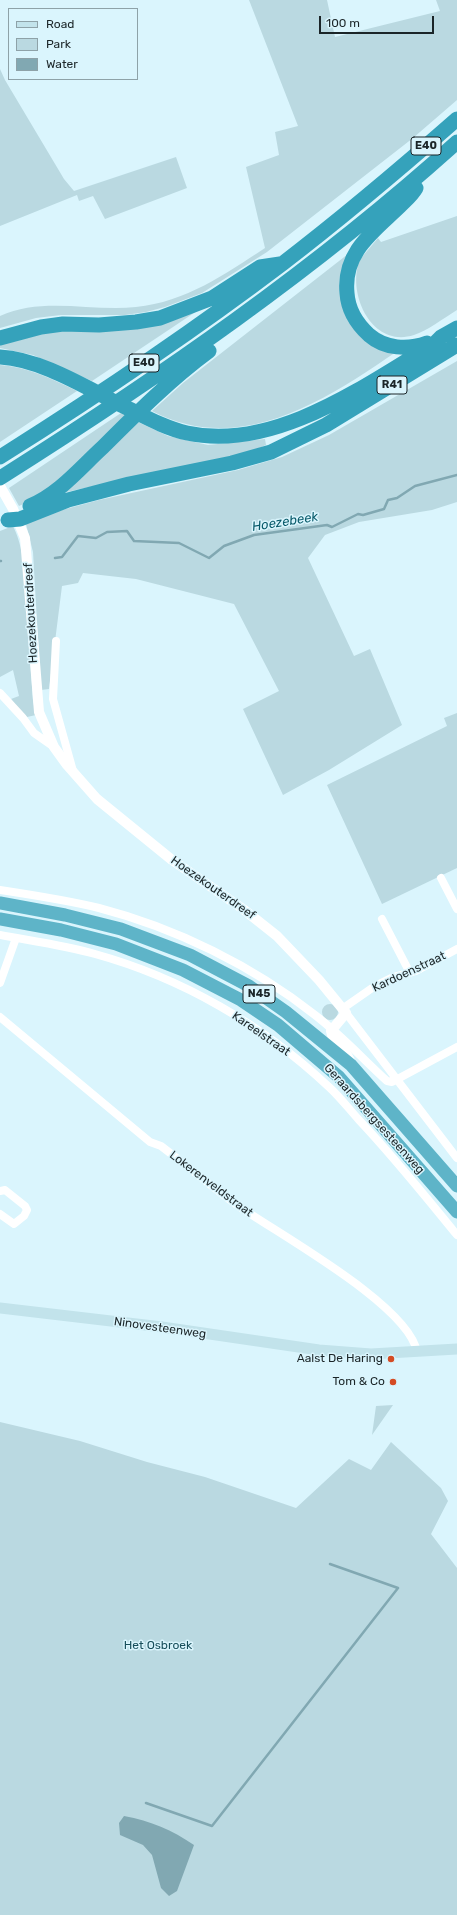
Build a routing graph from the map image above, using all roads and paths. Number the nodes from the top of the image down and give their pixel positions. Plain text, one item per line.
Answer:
1 (457, 119) edge
2 (457, 142) edge
3 (428, 168) junction
4 (283, 263) junction
5 (457, 328) edge
6 (213, 336) junction
7 (0, 338) edge
8 (441, 338) junction
9 (457, 345) edge
10 (0, 357) edge
11 (0, 457) edge
12 (0, 478) edge
13 (0, 486) edge
14 (10, 516) edge
15 (56, 641) dead end
16 (0, 693) edge
17 (54, 747) junction
18 (73, 771) junction
19 (441, 878) dead end
20 (0, 890) edge
21 (0, 903) edge
22 (457, 909) edge
23 (382, 919) dead end
24 (0, 920) edge
25 (0, 935) edge
26 (16, 938) junction
27 (457, 949) edge
28 (410, 973) junction
29 (0, 983) edge
30 (344, 1011) junction
31 (0, 1017) edge
32 (332, 1028) junction
33 (457, 1047) edge
34 (350, 1065) junction
35 (396, 1079) junction
36 (457, 1158) edge
37 (457, 1186) edge
38 (0, 1191) edge
39 (457, 1212) edge
40 (0, 1214) edge
41 (457, 1235) edge
42 (0, 1308) edge
43 (457, 1349) edge
44 (417, 1352) junction

1 - 4 highway, E40
2 - 3 highway, E40
3 - 6 highway, E40
3 - 8 highway
4 - 7 highway
4 - 11 highway, E40
5 - 8 highway, R41
6 - 12 highway, E40
6 - 14 highway
8 - 10 highway, R41
9 - 14 highway, R41
13 - 14 street, Hoezekouterdreef
14 - 17 street, Hoezekouterdreef
15 - 18 street, Hoezekouterdreef
16 - 17 street, Hoezekouterdreef
17 - 18 street, Hoezekouterdreef
18 - 30 street, Hoezekouterdreef
19 - 22 street
20 - 32 street
21 - 34 highway, Geraardsbergsesteenweg / N45
23 - 28 street
24 - 39 highway, Geraardsbergsesteenweg / N45
25 - 26 street, Kareelstraat
26 - 29 street
26 - 41 street, Kareelstraat
27 - 28 street, Kardoenstraat
28 - 30 street, Kardoenstraat
30 - 32 street
30 - 35 street, Hoezekouterdreef
31 - 44 street, Lokerenveldstraat
32 - 34 street
32 - 35 street
33 - 35 street
34 - 37 highway, Geraardsbergsesteenweg / N45
35 - 36 street, Hoezekouterdreef
38 - 40 street
42 - 44 main road, Ninovesteenweg
43 - 44 main road, Ninovesteenweg

